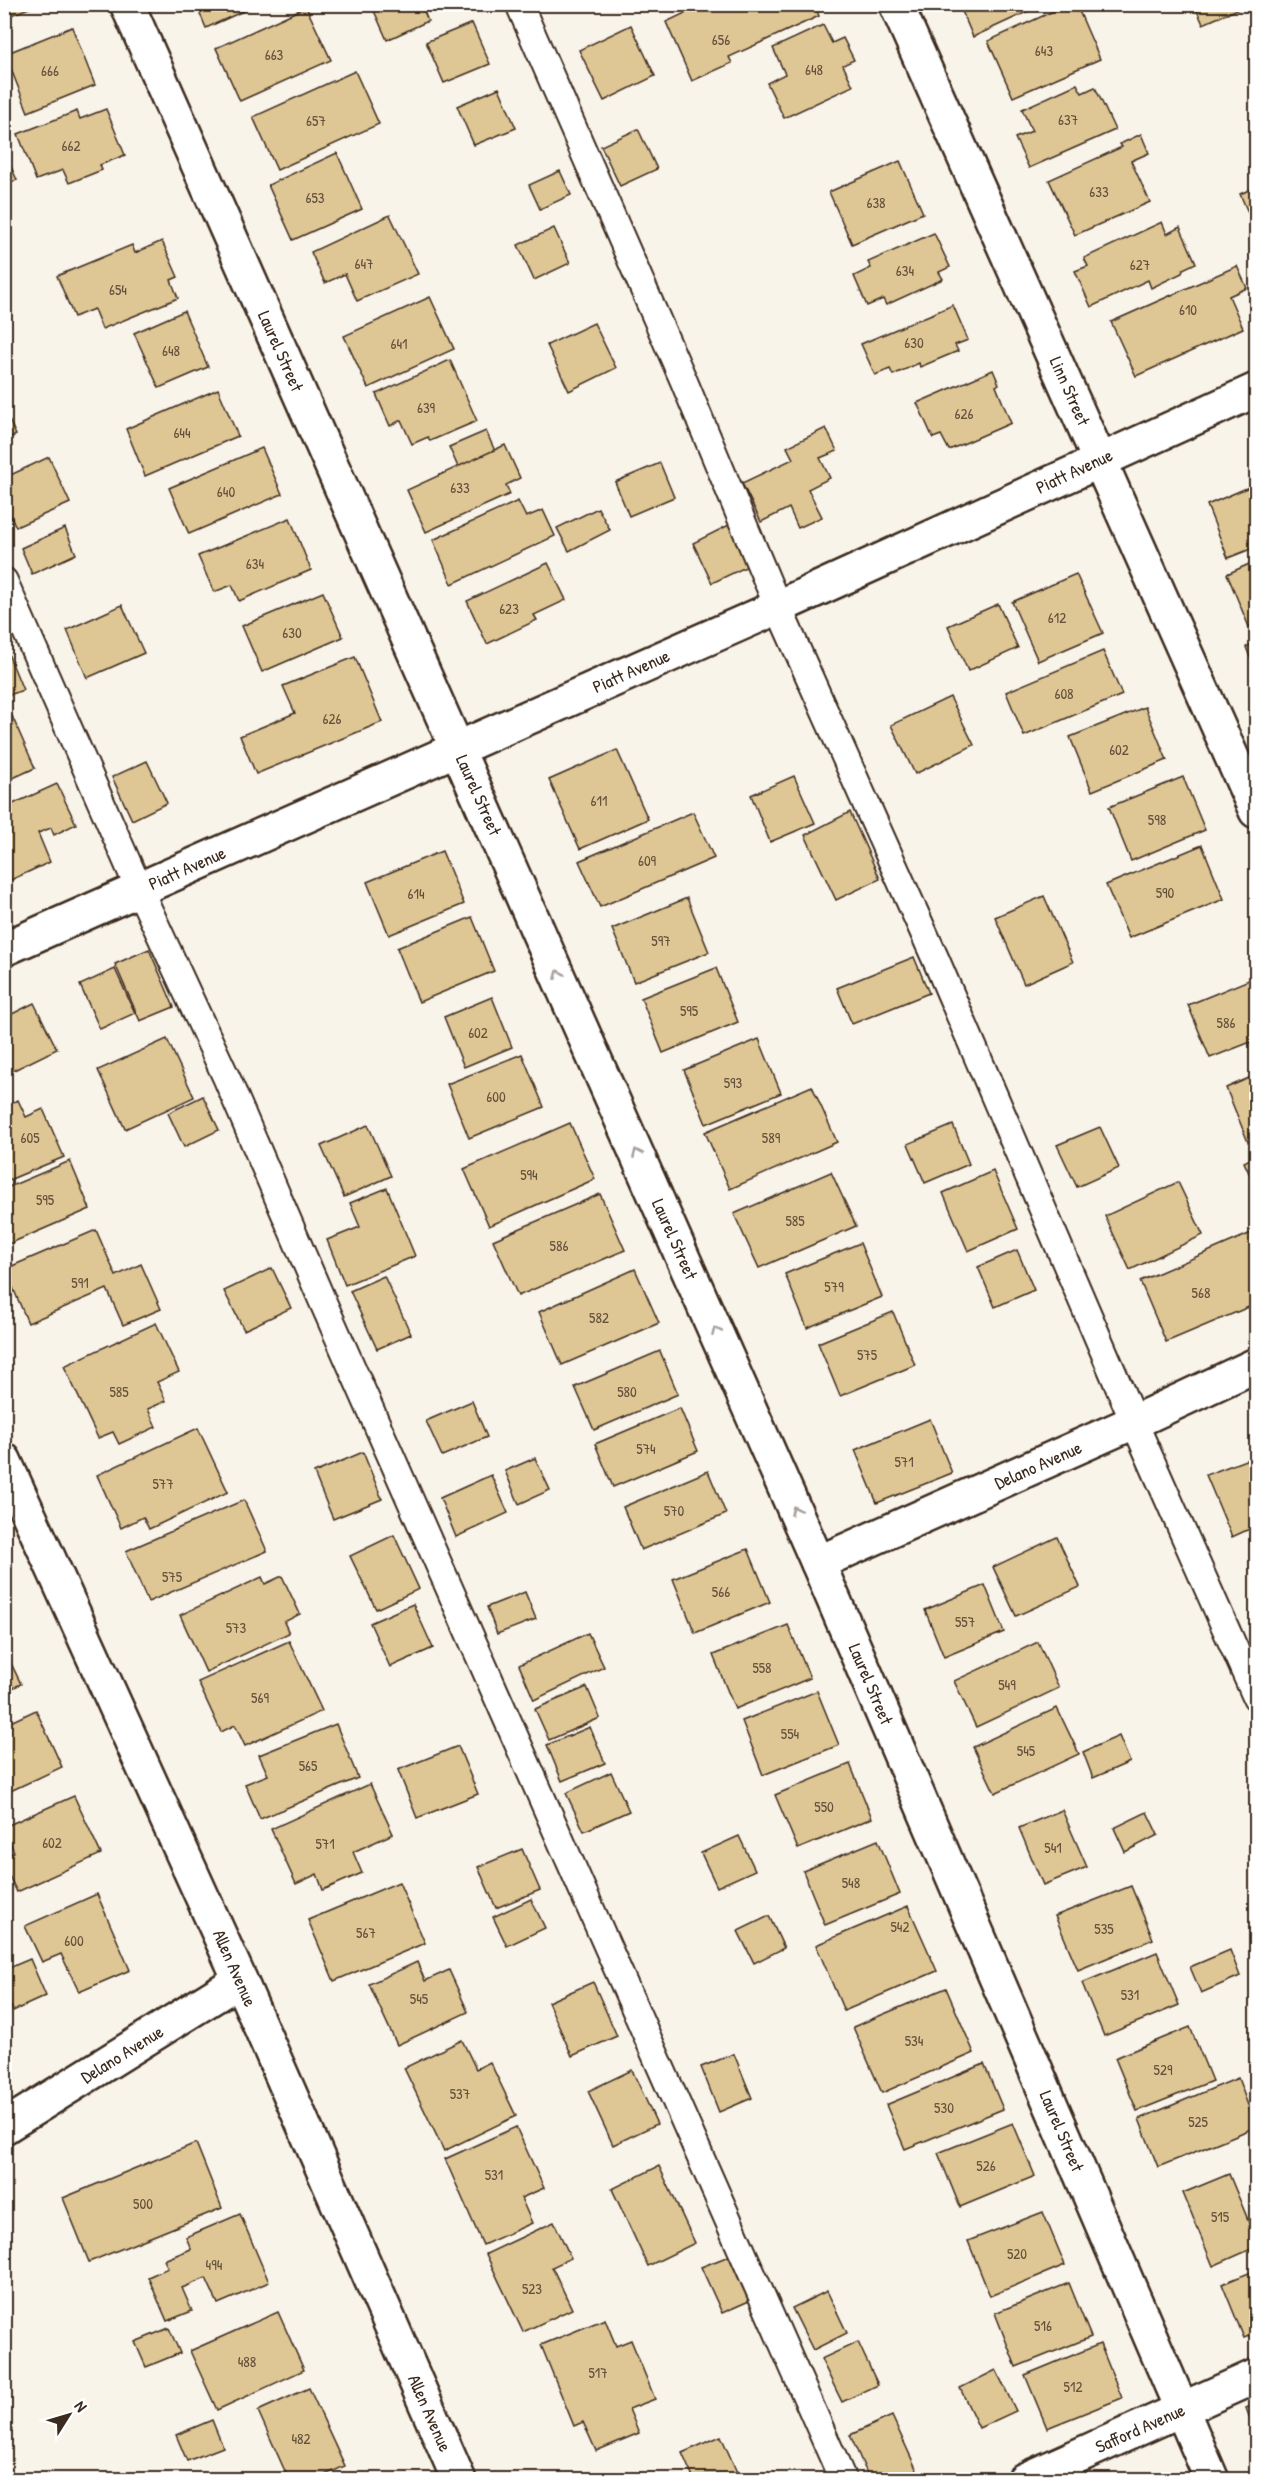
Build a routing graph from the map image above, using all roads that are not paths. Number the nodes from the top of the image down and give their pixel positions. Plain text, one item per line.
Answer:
1 (127, 4) edge
2 (519, 4) edge
3 (896, 4) edge
4 (1257, 390) edge
5 (1100, 459) junction
6 (4, 581) edge
7 (778, 607) junction
8 (458, 747) junction
9 (1257, 811) edge
10 (139, 890) junction
11 (4, 949) edge
12 (1257, 1365) edge
13 (1134, 1422) junction
14 (4, 1460) edge
15 (818, 1563) junction
16 (1257, 1697) edge
17 (240, 1980) junction
18 (4, 2127) edge
19 (1257, 2376) edge
20 (1182, 2409) junction
21 (459, 2480) edge
22 (843, 2480) edge
23 (1024, 2480) edge
24 (1212, 2480) edge

1 - 8 street, Laurel Street
2 - 7 lane
3 - 5 street, Linn Street
4 - 5 street, Piatt Avenue
5 - 7 street, Piatt Avenue
5 - 9 street, Linn Street
6 - 10 lane
7 - 8 street, Piatt Avenue
7 - 13 lane
8 - 10 street, Piatt Avenue
15 -> 8 street, Laurel Street
10 - 11 street, Piatt Avenue
10 - 22 lane
12 - 13 street, Delano Avenue
13 - 15 street, Delano Avenue
13 - 16 lane
14 - 17 street, Allen Avenue
15 - 20 street, Laurel Street
17 - 18 street, Delano Avenue
17 - 21 street, Allen Avenue
19 - 20 street, Safford Avenue
20 - 23 street, Safford Avenue
20 - 24 street, Laurel Street

